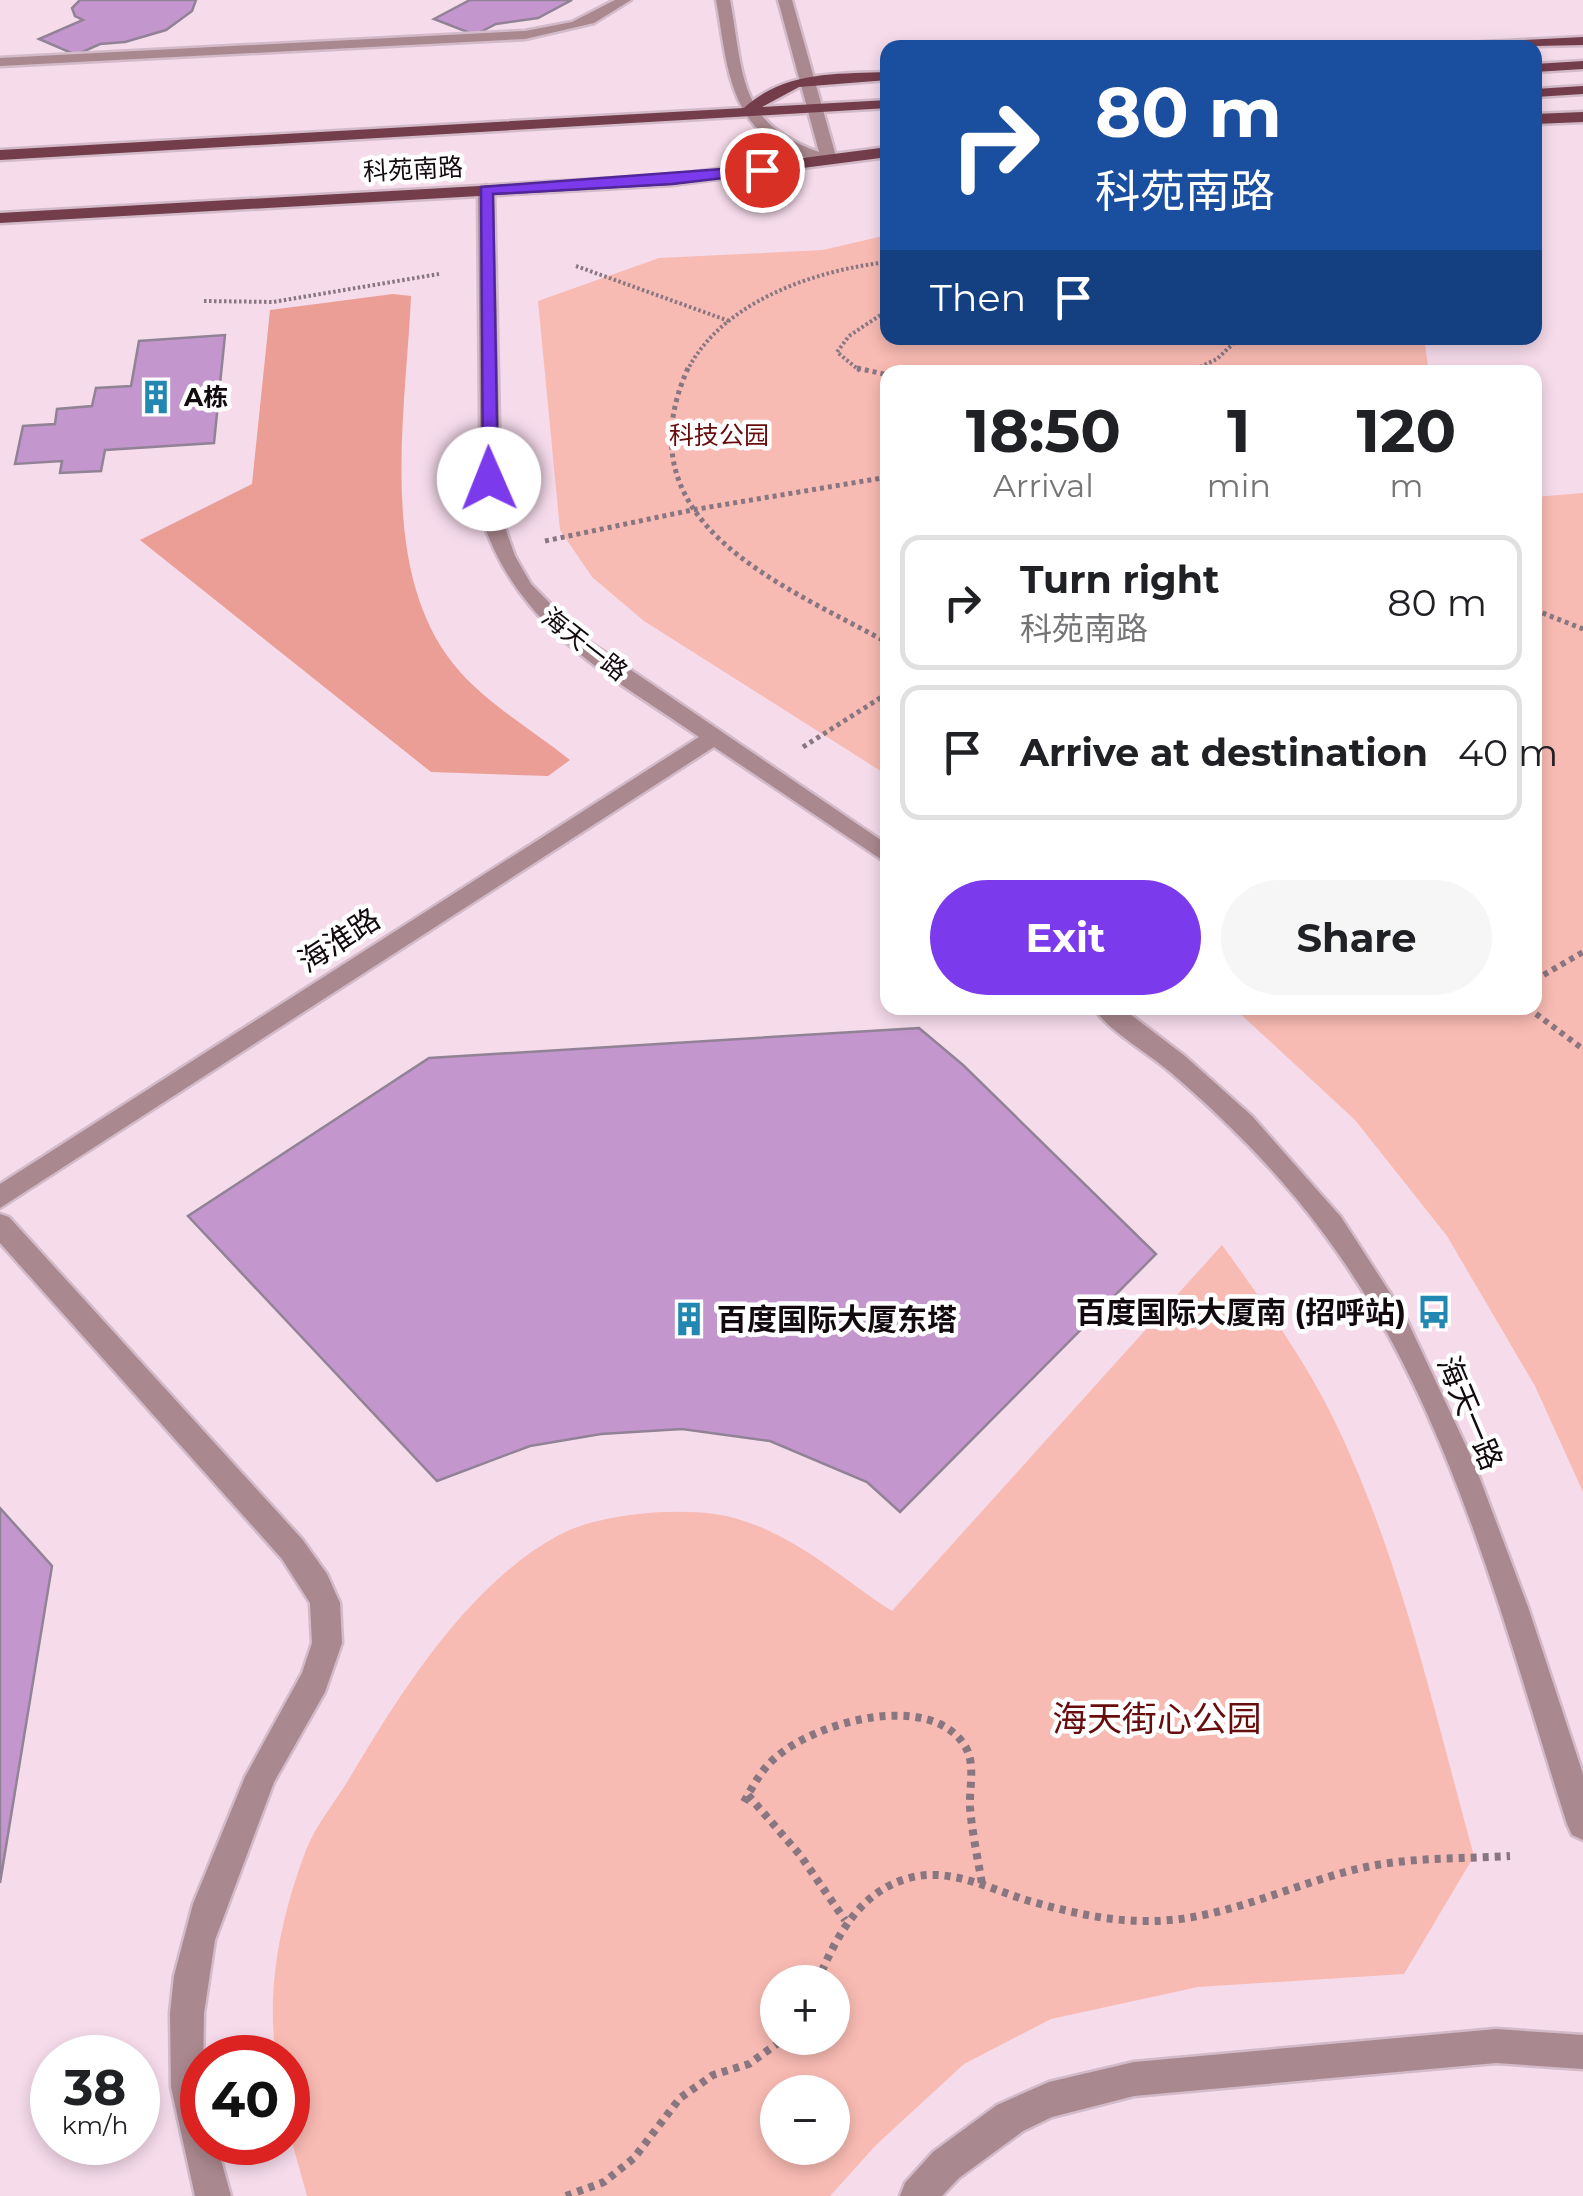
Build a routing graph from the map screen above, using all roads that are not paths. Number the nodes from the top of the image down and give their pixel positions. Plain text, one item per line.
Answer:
1 (624, 0) edge
2 (723, 0) edge
3 (785, 0) edge
4 (1583, 41) edge
5 (1542, 43) edge
6 (0, 62) edge
7 (1583, 65) edge
8 (1542, 68) edge
9 (880, 76) edge
10 (807, 80) junction
11 (1583, 90) edge
12 (1542, 93) edge
13 (880, 104) edge
14 (814, 108) junction
15 (748, 112) junction
16 (1583, 117) edge
17 (1542, 119) edge
18 (880, 153) edge
19 (0, 155) edge
20 (830, 160) junction
21 (486, 190) junction
22 (0, 218) edge
23 (713, 738) junction
24 (880, 851) edge
25 (1114, 1015) edge
26 (0, 1197) edge
27 (0, 1225) edge
28 (1583, 1824) edge
29 (1583, 2052) edge
30 (212, 2196) edge
31 (918, 2196) edge

1 - 6 street
2 - 15 street
3 - 10 street
4 - 5 main road
7 - 8 main road
9 - 10 main road
10 - 14 street
10 - 15 main road
11 - 12 main road
13 - 14 main road, 科苑南路
14 - 15 main road, 科苑南路
14 - 20 street
15 - 19 main road, 科苑南路
15 - 20 street
16 - 17 main road
18 - 20 main road, 科苑南路
20 - 21 main road, 科苑南路
21 - 22 main road, 科苑南路
21 - 23 street, 海天一路
23 - 24 street, 海天一路
23 - 26 street, 海淮路
25 - 28 street, 海天一路
27 - 30 street
29 - 31 street

